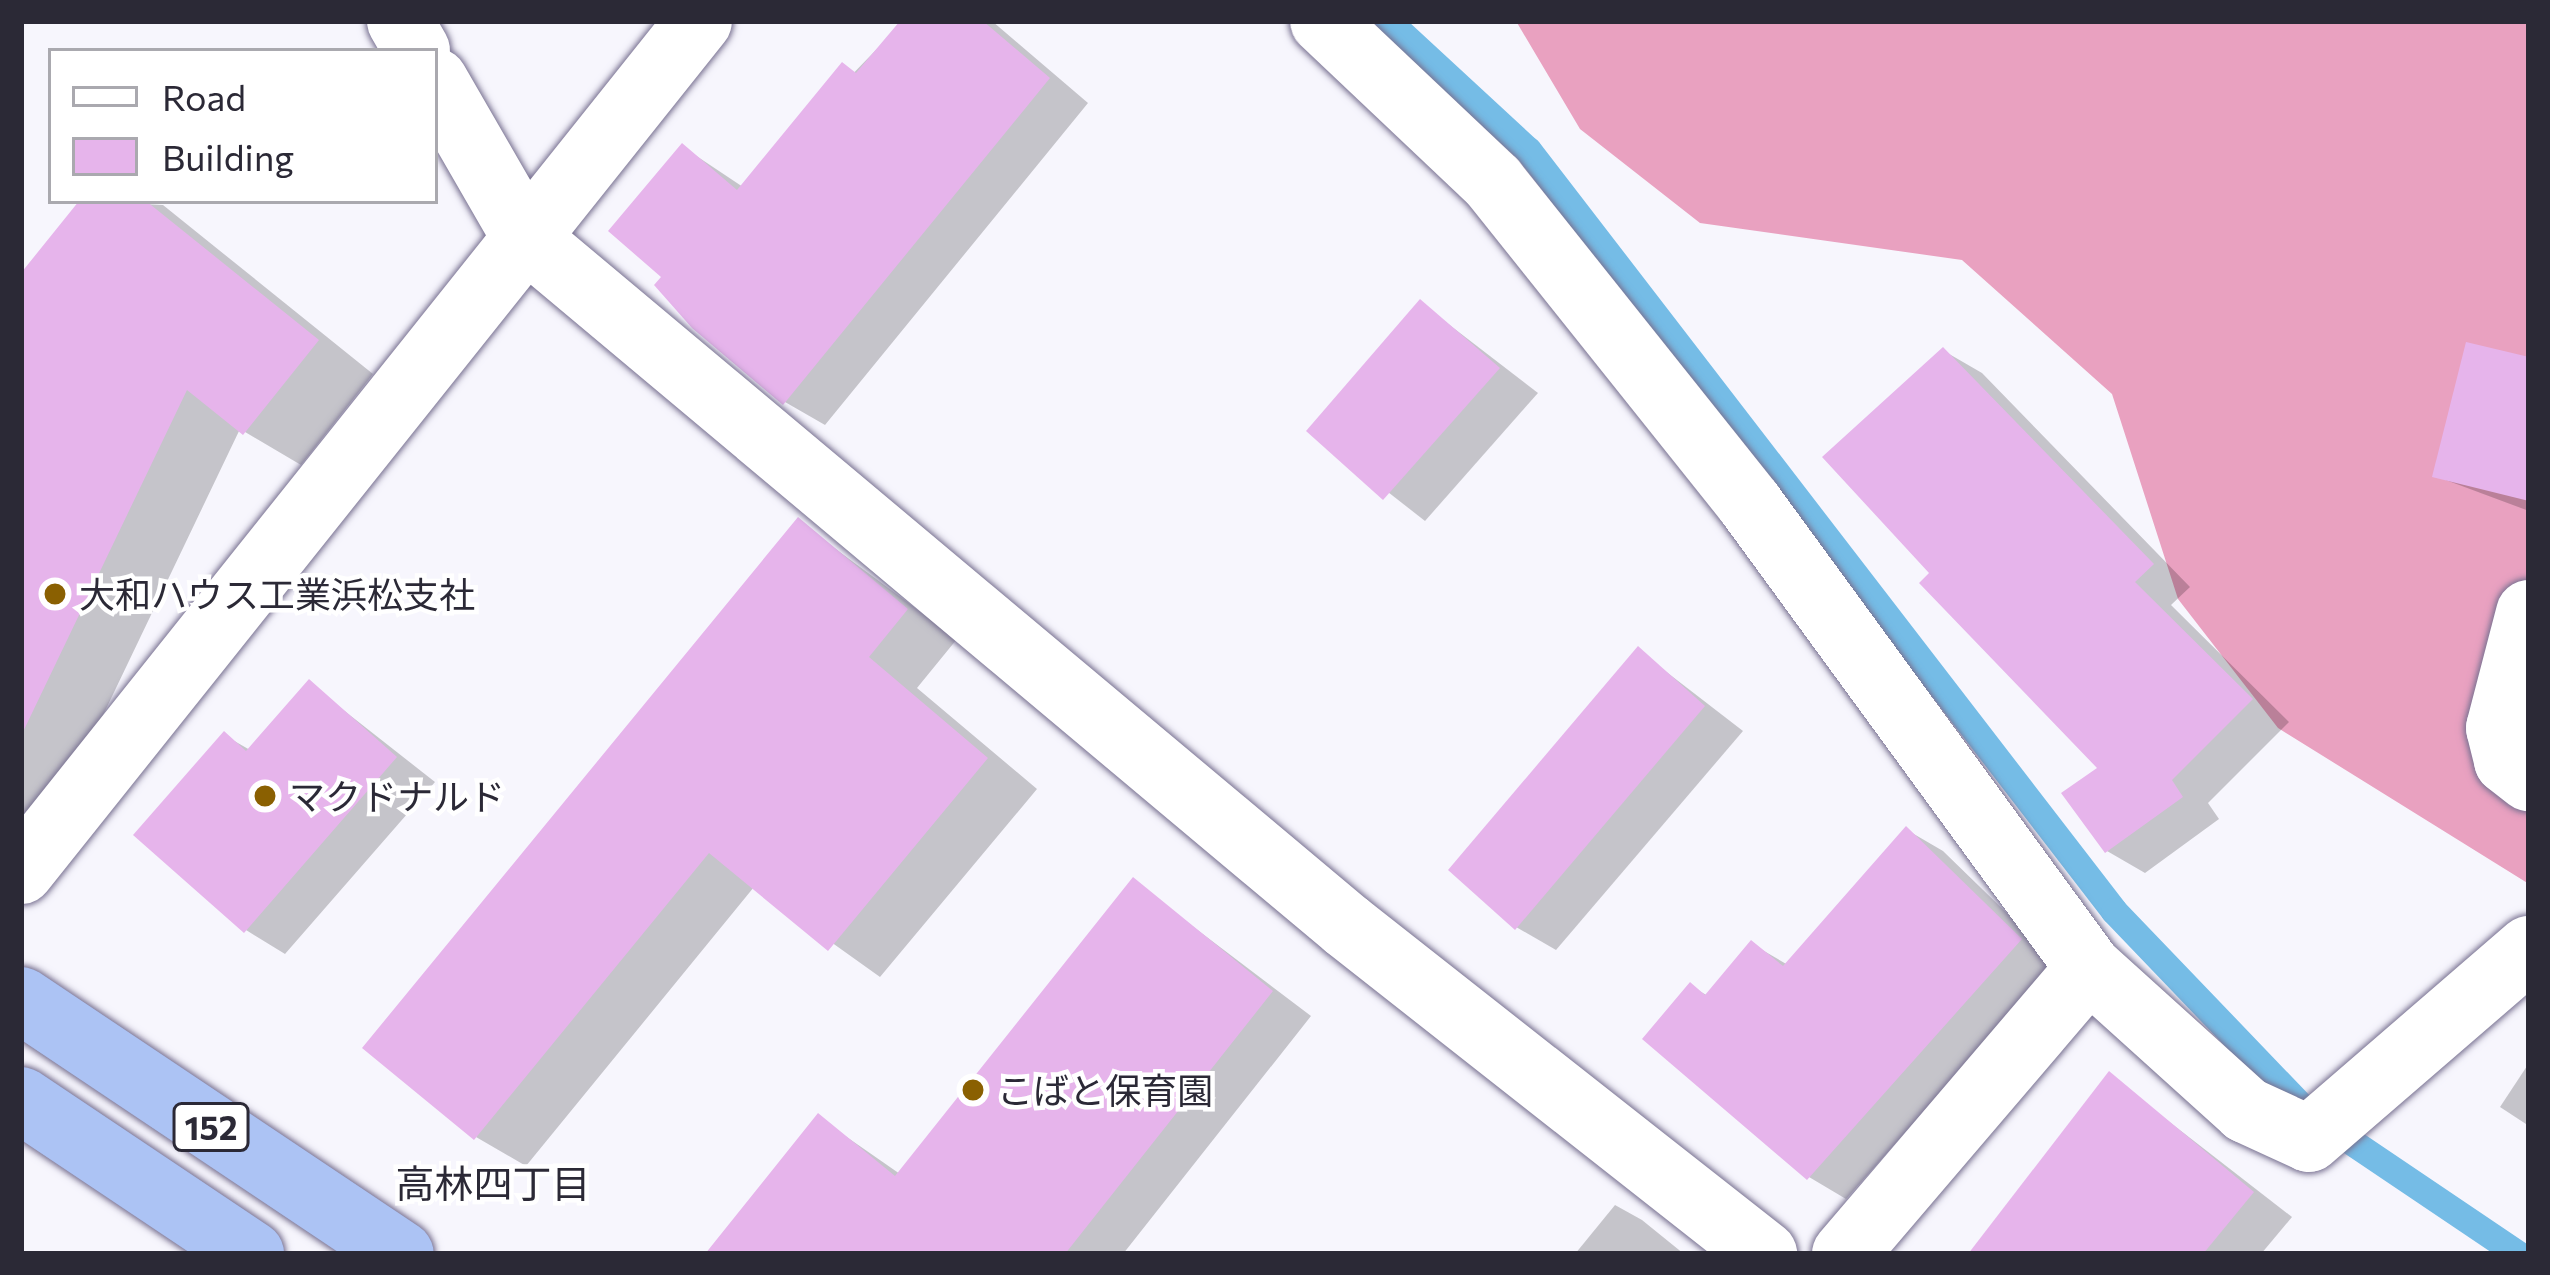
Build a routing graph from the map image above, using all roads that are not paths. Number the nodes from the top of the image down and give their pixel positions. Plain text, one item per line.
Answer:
1 (400, 21) edge
2 (699, 21) edge
3 (1323, 21) edge
4 (415, 48) edge
5 (438, 86) edge
6 (525, 237) junction
7 (2529, 614) edge
8 (2529, 778) edge
9 (21, 871) edge
10 (2529, 949) edge
11 (2090, 968) junction
12 (21, 1000) edge
13 (21, 1100) edge
14 (251, 1254) edge
15 (401, 1254) edge
16 (1764, 1254) edge
17 (1845, 1254) edge

1 - 4 street
2 - 6 street
3 - 11 street
5 - 6 street
6 - 9 street
6 - 16 street
7 - 8 street
10 - 11 street
11 - 17 street
12 - 15 highway, 152
13 - 14 highway, 152

